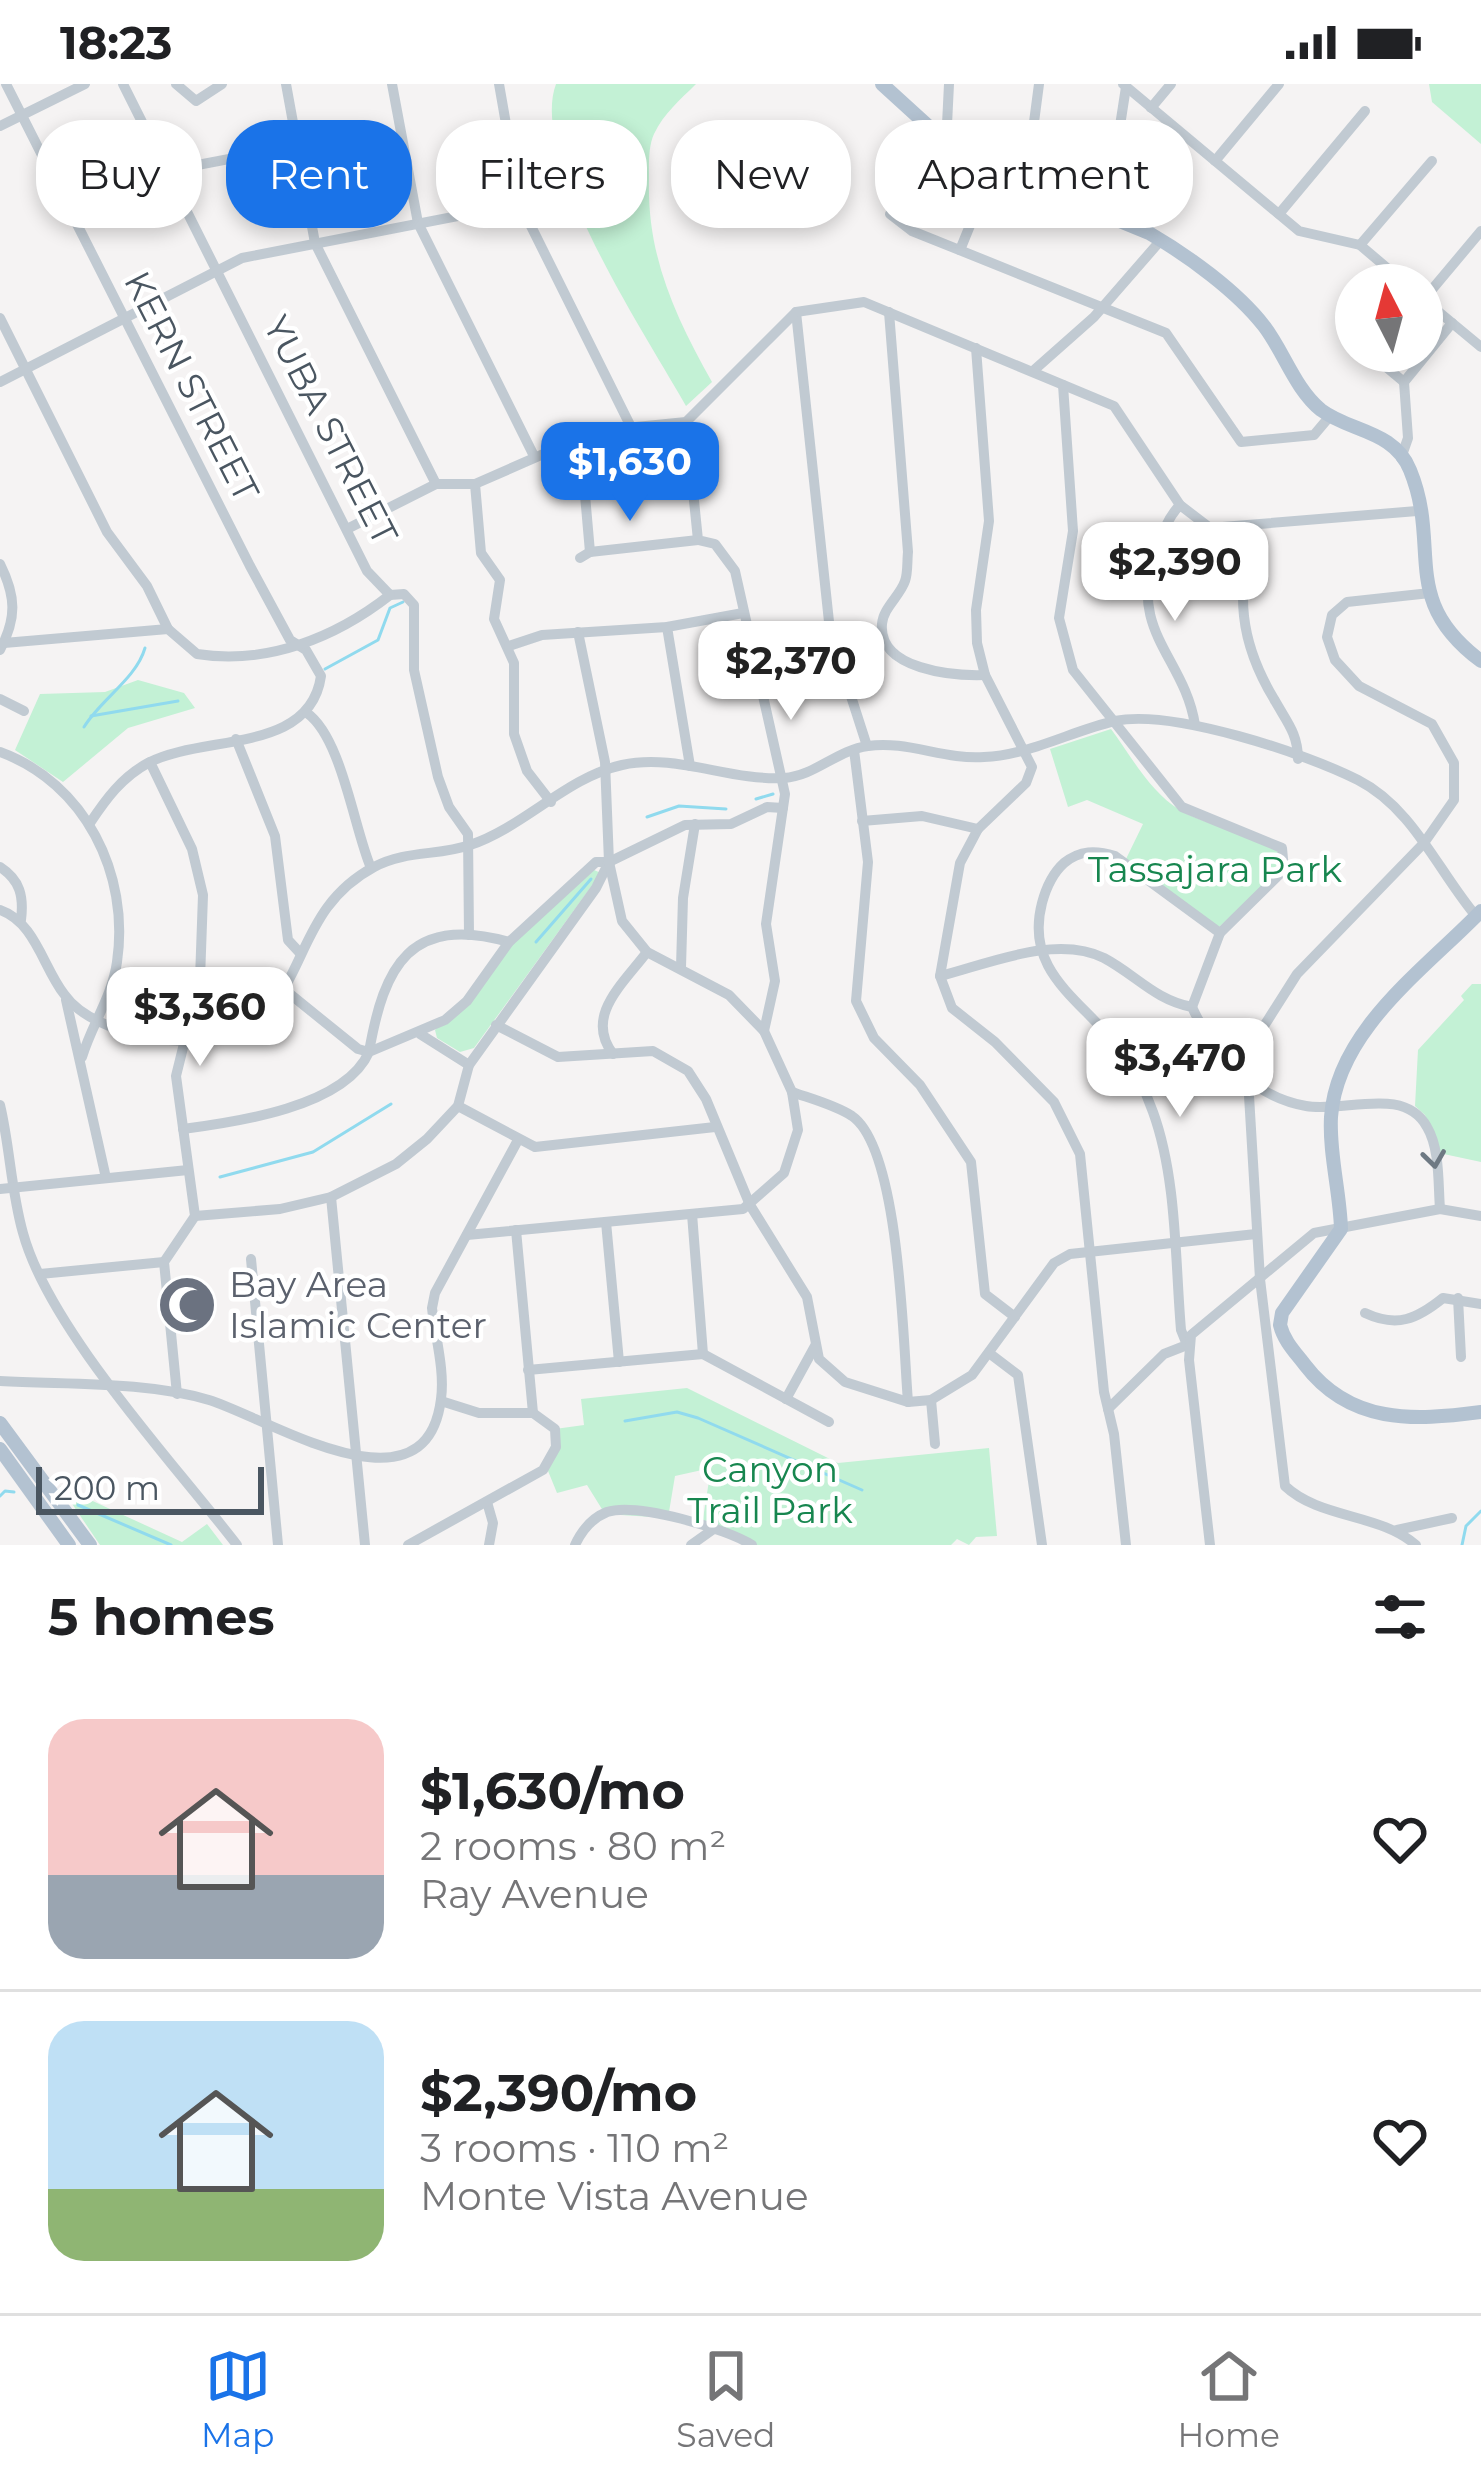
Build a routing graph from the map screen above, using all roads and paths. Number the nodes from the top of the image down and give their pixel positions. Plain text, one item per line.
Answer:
1 (6, 84) edge
2 (85, 84) edge
3 (123, 84) edge
4 (176, 84) edge
5 (223, 84) edge
6 (286, 84) edge
7 (392, 84) edge
8 (499, 84) edge
9 (882, 84) edge
10 (949, 84) edge
11 (1039, 84) edge
12 (1172, 84) edge
13 (1279, 84) edge
14 (1124, 85) edge
15 (1151, 108) junction
16 (1365, 111) dead end
17 (22, 115) junction
18 (141, 120) edge
19 (292, 120) edge
20 (505, 120) edge
21 (920, 120) edge
22 (947, 120) edge
23 (1034, 120) edge
24 (1119, 120) edge
25 (0, 126) edge
26 (1215, 161) junction
27 (1432, 161) dead end
28 (1279, 214) junction
29 (436, 219) edge
30 (418, 223) junction
31 (195, 228) edge
32 (312, 228) edge
33 (532, 228) edge
34 (908, 228) edge
35 (969, 228) edge
36 (1134, 228) edge
37 (1481, 231) edge
38 (1161, 240) junction
39 (315, 243) junction
40 (1360, 245) junction
41 (960, 250) junction
42 (1382, 264) edge
43 (219, 274) junction
44 (1443, 275) edge
45 (1102, 308) junction
46 (796, 311) junction
47 (889, 311) junction
48 (1443, 315) edge
49 (0, 318) edge
50 (125, 319) junction
51 (1452, 323) junction
52 (1481, 347) edge
53 (976, 348) junction
54 (26, 369) junction
55 (1033, 371) junction
56 (1391, 372) edge
57 (0, 382) edge
58 (1403, 382) junction
59 (1063, 385) junction
60 (1330, 416) junction
61 (686, 422) junction
62 (631, 427) junction
63 (580, 438) junction
64 (533, 454) junction
65 (1401, 458) junction
66 (436, 484) junction
67 (475, 484) junction
68 (1180, 506) junction
69 (1417, 511) junction
70 (1253, 527) junction
71 (347, 530) junction
72 (698, 540) junction
73 (0, 564) edge
74 (1430, 593) junction
75 (390, 595) junction
76 (743, 613) junction
77 (667, 627) junction
78 (168, 629) junction
79 (578, 632) junction
80 (2, 646) edge
81 (509, 646) junction
82 (297, 647) junction
83 (1481, 661) edge
84 (985, 675) junction
85 (0, 699) edge
86 (24, 711) dead end
87 (308, 713) junction
88 (1112, 722) junction
89 (1196, 725) junction
90 (236, 739) junction
91 (861, 748) junction
92 (1026, 749) junction
93 (0, 752) edge
94 (1298, 759) junction
95 (150, 762) junction
96 (690, 766) junction
97 (606, 770) junction
98 (781, 778) junction
99 (550, 802) junction
100 (784, 808) junction
101 (862, 821) junction
102 (90, 823) junction
103 (694, 824) junction
104 (978, 829) junction
105 (1424, 844) junction
106 (468, 846) junction
107 (609, 862) junction
108 (0, 867) edge
109 (370, 868) junction
110 (0, 910) edge
111 (1479, 913) edge
112 (21, 920) junction
113 (1220, 933) junction
114 (469, 935) junction
115 (509, 942) junction
116 (647, 952) junction
117 (1038, 952) junction
118 (300, 953) junction
119 (681, 967) junction
120 (940, 976) junction
121 (285, 990) junction
122 (66, 999) junction
123 (1192, 1006) junction
124 (100, 1019) junction
125 (496, 1025) junction
126 (764, 1031) junction
127 (420, 1034) junction
128 (182, 1041) junction
129 (369, 1052) junction
130 (613, 1054) junction
131 (82, 1057) junction
132 (469, 1065) junction
133 (1248, 1079) junction
134 (792, 1091) junction
135 (0, 1105) edge
136 (458, 1106) junction
137 (1333, 1108) junction
138 (715, 1127) junction
139 (183, 1129) junction
140 (518, 1140) junction
141 (188, 1170) junction
142 (106, 1178) junction
143 (14, 1187) junction
144 (0, 1189) edge
145 (332, 1197) junction
146 (750, 1205) junction
147 (1440, 1209) junction
148 (692, 1214) junction
149 (195, 1216) junction
150 (1481, 1216) edge
151 (606, 1222) junction
152 (1341, 1229) junction
153 (516, 1230) junction
154 (1256, 1234) junction
155 (466, 1235) junction
156 (1173, 1243) junction
157 (1090, 1251) junction
158 (251, 1258) dead end
159 (164, 1262) junction
160 (40, 1274) junction
161 (1260, 1280) junction
162 (1457, 1298) junction
163 (1481, 1304) edge
164 (1365, 1313) dead end
165 (1015, 1317) junction
166 (1187, 1345) junction
167 (815, 1346) junction
168 (704, 1354) junction
169 (989, 1354) junction
170 (1460, 1357) dead end
171 (619, 1362) junction
172 (528, 1370) junction
173 (0, 1381) edge
174 (117, 1390) junction
175 (177, 1394) junction
176 (786, 1399) junction
177 (931, 1400) junction
178 (441, 1401) junction
179 (908, 1402) junction
180 (1108, 1409) junction
181 (532, 1412) junction
182 (1481, 1412) edge
183 (829, 1422) dead end
184 (0, 1424) edge
185 (267, 1425) junction
186 (935, 1444) dead end
187 (0, 1449) edge
188 (357, 1458) junction
189 (487, 1502) junction
190 (1452, 1518) dead end
191 (1432, 1520) junction
192 (715, 1528) junction
193 (1396, 1529) junction
194 (69, 1545) edge
195 (90, 1545) edge
196 (238, 1545) edge
197 (278, 1545) edge
198 (365, 1545) edge
199 (408, 1545) edge
200 (489, 1545) edge
201 (575, 1545) edge
202 (691, 1545) edge
203 (752, 1545) edge
204 (1042, 1545) edge
205 (1126, 1545) edge
206 (1210, 1545) edge
207 (1419, 1545) edge

1 - 17 street, KERN STREET
2 - 17 street
3 - 18 street, YUBA STREET
4 - 5 street
6 - 19 street
7 - 30 street
8 - 20 street
9 - 21 main road
10 - 22 street
11 - 23 street
12 - 15 street
13 - 26 street
14 - 15 street
14 - 24 street
15 - 26 street
16 - 28 street
17 - 25 street
17 - 50 street, KERN STREET
26 - 28 street
27 - 40 street
28 - 40 street
29 - 30 street
30 - 39 street
30 - 64 street
31 - 43 street, YUBA STREET
32 - 39 street
33 - 62 street
34 - 41 street
35 - 41 street
36 - 38 main road
37 - 44 street
38 - 45 street
38 - 60 main road
39 - 43 street
39 - 66 street
40 - 42 street
41 - 45 street
43 - 50 street
43 - 71 street, YUBA STREET
45 - 55 street
45 - 60 street
46 - 47 street
46 - 61 street
46 - 91 street
47 - 53 street
47 - 84 street
48 - 51 street
49 - 54 street
50 - 54 street
50 - 82 street, KERN STREET
51 - 52 street
51 - 58 street
53 - 55 street
53 - 84 street
54 - 57 street
54 - 78 street
55 - 59 street
56 - 58 street
58 - 65 street
59 - 68 street
59 - 88 street
60 - 65 main road
61 - 62 street
61 - 72 street
62 - 63 street
63 - 64 street
63 - 72 street
64 - 67 street
65 - 69 main road
66 - 67 street
66 - 71 street
67 - 81 street
68 - 70 street
68 - 89 street
69 - 70 street
69 - 74 main road
70 - 94 street
71 - 75 street, YUBA STREET
72 - 76 street
73 - 80 street
74 - 83 main road
74 - 105 street
75 - 82 street
75 - 106 street, YUBA STREET
76 - 77 street
76 - 98 street
77 - 79 street
77 - 96 street
78 - 80 street
78 - 82 street
79 - 81 street
79 - 97 street
81 - 99 street
82 - 87 street, KERN STREET
84 - 92 street
85 - 86 street
87 - 90 street
87 - 109 street
88 - 89 street
88 - 92 street
88 - 113 street
89 - 94 street
90 - 95 street
90 - 118 street
91 - 92 street
91 - 98 street
91 - 101 street
92 - 104 street
93 - 102 street
94 - 105 street
95 - 102 street
95 - 128 street
96 - 97 street
96 - 98 street
97 - 99 street
97 - 107 street
98 - 100 street
99 - 106 street
100 - 103 street
100 - 126 street
101 - 104 street
101 - 165 street
102 - 124 street
103 - 107 street
103 - 119 street
104 - 120 street
105 - 111 street
105 - 133 street
106 - 109 street
106 - 114 street, YUBA STREET
107 - 115 street
107 - 116 street
107 - 125 street
108 - 112 street
109 - 118 street
110 - 112 street
111 - 137 main road
112 - 122 street
113 - 117 street
113 - 123 street
114 - 115 street
114 - 129 street
115 - 127 street
116 - 119 street
116 - 130 street
117 - 120 street
117 - 123 street
117 - 156 street
118 - 121 street
119 - 126 street
120 - 157 street
121 - 128 street
121 - 129 street
122 - 124 street
122 - 131 street
123 - 133 street
124 - 128 street
124 - 131 street
125 - 130 street
125 - 132 street
126 - 134 street
127 - 129 street
127 - 132 street
128 - 139 street
129 - 139 street
130 - 138 street
131 - 142 street
132 - 136 street
133 - 137 street
133 - 154 street
134 - 146 street
134 - 179 street
135 - 143 street
136 - 140 street
136 - 145 street
137 -> 147 street
137 - 152 main road
138 - 140 street
138 - 146 street
139 - 141 street
140 - 155 street
141 - 142 street
141 - 149 street
142 - 143 street
143 - 144 street
143 - 160 street
145 - 149 street
145 - 188 street
146 - 148 street
146 - 167 street
147 - 150 street
147 - 152 street
148 - 151 street
148 - 168 street
149 - 159 street
151 - 153 street
151 - 171 street
152 - 161 street
152 - 182 main road
153 - 155 street
153 - 172 street
154 - 156 street
154 - 161 street
155 - 178 street
156 - 157 street
156 - 166 street
157 - 165 street
157 - 180 street
158 - 185 street
159 - 160 street
159 - 175 street
160 - 174 street
161 - 166 street
161 - 193 street
162 - 163 street
162 - 164 street
162 - 170 street
165 - 169 street
166 - 180 street
166 - 206 street
167 - 176 street
167 - 179 street
168 - 171 street
168 - 176 street
169 - 177 street
169 - 204 street
171 - 172 street
172 - 181 street
173 - 174 street
174 - 175 street
174 - 196 street
175 - 185 street
176 - 183 street
177 - 179 street
177 - 186 street
178 - 181 street
178 - 188 street
180 - 205 street
181 - 189 street
184 - 195 main road
185 - 188 street
185 - 197 street
187 - 194 main road
188 - 198 street
189 - 199 street
189 - 200 street
190 - 191 street
191 - 193 street
191 - 207 street
192 - 201 street
192 - 202 street
192 - 203 street
193 - 207 street

